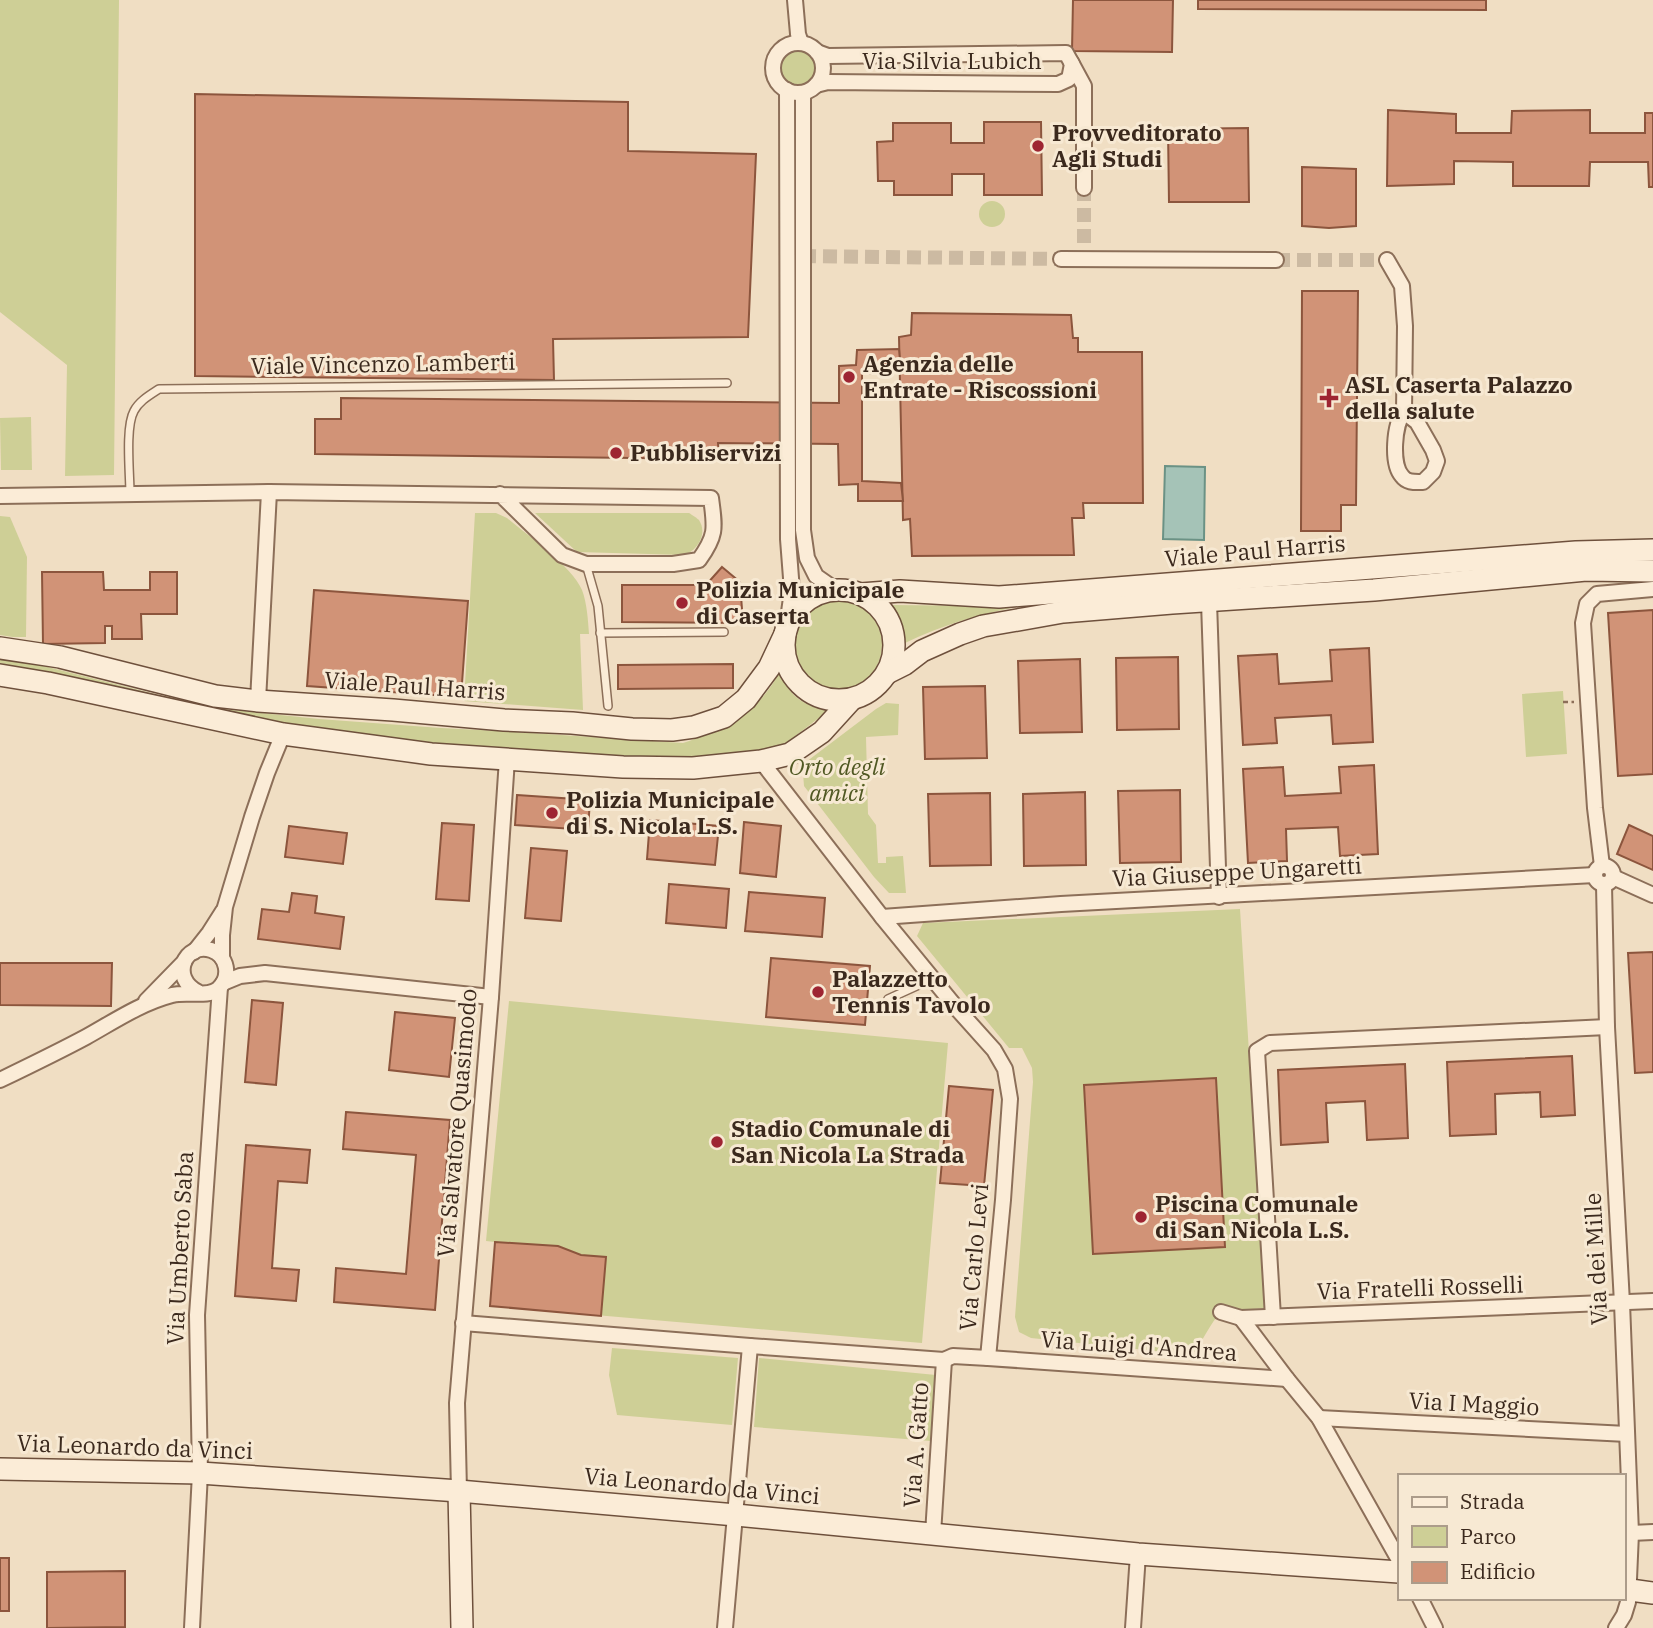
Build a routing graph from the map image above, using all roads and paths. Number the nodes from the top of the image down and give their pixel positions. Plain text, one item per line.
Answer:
1 (795, 3) edge
2 (801, 43) junction
3 (785, 47) junction
4 (817, 51) junction
5 (1071, 62) junction
6 (816, 85) junction
7 (787, 90) junction
8 (803, 93) junction
9 (1084, 188) tunnel mouth
10 (1084, 243) tunnel mouth
11 (1061, 259) tunnel mouth
12 (1084, 259) junction
13 (1276, 260) tunnel mouth
14 (1387, 260) dead end
15 (727, 383) dead end
16 (1404, 412) junction
17 (269, 492) junction
18 (500, 494) junction
19 (130, 495) junction
20 (0, 496) edge
21 (1653, 550) edge
22 (586, 564) junction
23 (1653, 571) edge
24 (1653, 589) edge
25 (836, 590) junction
26 (861, 594) junction
27 (1209, 601) junction
28 (786, 630) junction
29 (724, 632) dead end
30 (600, 633) junction
31 (0, 648) edge
32 (887, 673) junction
33 (0, 676) edge
34 (852, 699) junction
35 (258, 701) junction
36 (608, 706) dead end
37 (283, 734) junction
38 (507, 760) junction
39 (761, 761) junction
40 (1604, 876) junction
41 (1653, 895) edge
42 (1219, 897) junction
43 (225, 907) junction
44 (882, 918) junction
45 (189, 957) junction
46 (223, 960) junction
47 (265, 972) junction
48 (932, 979) junction
49 (222, 985) junction
50 (200, 993) junction
51 (491, 998) junction
52 (888, 999) dead end
53 (140, 1007) junction
54 (216, 1026) junction
55 (1607, 1027) junction
56 (0, 1080) edge
57 (1653, 1301) edge
58 (1622, 1303) junction
59 (1221, 1312) dead end
60 (1273, 1317) junction
61 (1241, 1318) junction
62 (463, 1323) junction
63 (750, 1346) junction
64 (988, 1358) junction
65 (944, 1360) junction
66 (1287, 1379) junction
67 (1319, 1418) junction
68 (1627, 1434) junction
69 (0, 1469) edge
70 (200, 1473) junction
71 (459, 1491) junction
72 (736, 1515) junction
73 (1653, 1532) edge
74 (1631, 1533) junction
75 (933, 1534) junction
76 (1138, 1554) junction
77 (1398, 1558) edge
78 (1398, 1572) edge
79 (1626, 1590) edge
80 (1653, 1593) edge
81 (1421, 1600) edge
82 (192, 1628) edge
83 (461, 1628) edge
84 (725, 1628) edge
85 (1133, 1628) edge
86 (1435, 1628) edge
87 (1616, 1628) edge

1 - 2 street
1 - 3 street
2 - 3 street
2 - 4 street
3 - 7 street
4 - 5 street, Via Silvia Lubich
4 - 6 street
5 - 6 street, Via Silvia Lubich
5 - 9 street, Via Silvia Lubich
6 - 8 street
7 - 8 street
7 - 28 street
8 - 25 street
10 - 12 street
11 - 12 street
12 - 13 street
14 - 16 street
15 - 19 lane, Viale Vincenzo Lamberti
16 - 16 street
17 - 18 street
17 - 19 street
17 - 35 street
18 - 22 street
18 - 22 street
19 - 20 street
21 - 26 street, Viale Paul Harris
22 - 30 lane
23 - 27 street, Viale Paul Harris
24 - 40 street, Via dei Mille
25 - 26 street, Viale Paul Harris
25 - 28 street, Viale Paul Harris
26 - 32 street
27 - 32 street, Viale Paul Harris
27 - 42 street
28 - 34 street
28 - 35 street, Viale Paul Harris
29 - 30 lane
30 - 36 lane
31 - 35 street, Viale Paul Harris
32 - 34 street, Viale Paul Harris
33 - 37 street
34 - 39 street, Viale Paul Harris
37 - 38 street
37 - 43 street
38 - 39 street
38 - 51 street, Via Salvatore Quasimodo
39 - 44 street, Via Carlo Levi
40 - 41 street
40 - 42 street, Via Giuseppe Ungaretti
40 - 55 street, Via dei Mille
42 - 44 street, Via Giuseppe Ungaretti
43 - 45 street
43 - 46 street
44 - 48 street, Via Carlo Levi
45 - 46 street
45 - 50 street
45 - 53 street
46 - 47 street
46 - 49 street
47 - 49 street
47 - 51 street
48 - 52 lane
48 - 64 street, Via Carlo Levi
49 - 50 street
49 - 54 street, Via Umberto Saba
50 - 53 street
50 - 54 street, Via Umberto Saba
51 - 62 street, Via Salvatore Quasimodo
53 - 56 street
54 - 70 street, Via Umberto Saba
55 - 58 street, Via dei Mille
55 - 60 street
57 - 58 street, Via Fratelli Rosselli
58 - 60 street, Via Fratelli Rosselli
58 - 68 street, Via dei Mille
59 - 61 street, Via Fratelli Rosselli
60 - 61 street, Via Fratelli Rosselli
61 - 66 street, Via Luigi d'Andrea
62 - 63 street, Via Carlo Levi
62 - 71 street, Via Salvatore Quasimodo
63 - 65 street, Via Carlo Levi
63 - 72 street
64 - 65 street, Via Carlo Levi
64 - 66 street, Via Luigi d'Andrea
65 - 75 street, Via A. Gatto
66 - 67 street, Via Luigi d'Andrea
67 - 68 street, Via I Maggio
67 - 77 street, Via Luigi d'Andrea
68 - 74 street, Via dei Mille
69 - 70 street, Via Leonardo da Vinci
70 - 71 street, Via Leonardo da Vinci
70 - 82 street, Via Umberto Saba
71 - 72 street, Via Leonardo da Vinci
71 - 83 street
72 - 75 street, Via Leonardo da Vinci
72 - 84 street
73 - 74 street
74 - 79 street, Via dei Mille
75 - 76 street, Via Leonardo da Vinci
76 - 78 street, Via Leonardo da Vinci
76 - 85 street
79 - 80 street
79 - 87 street, Via dei Mille
81 - 86 street

